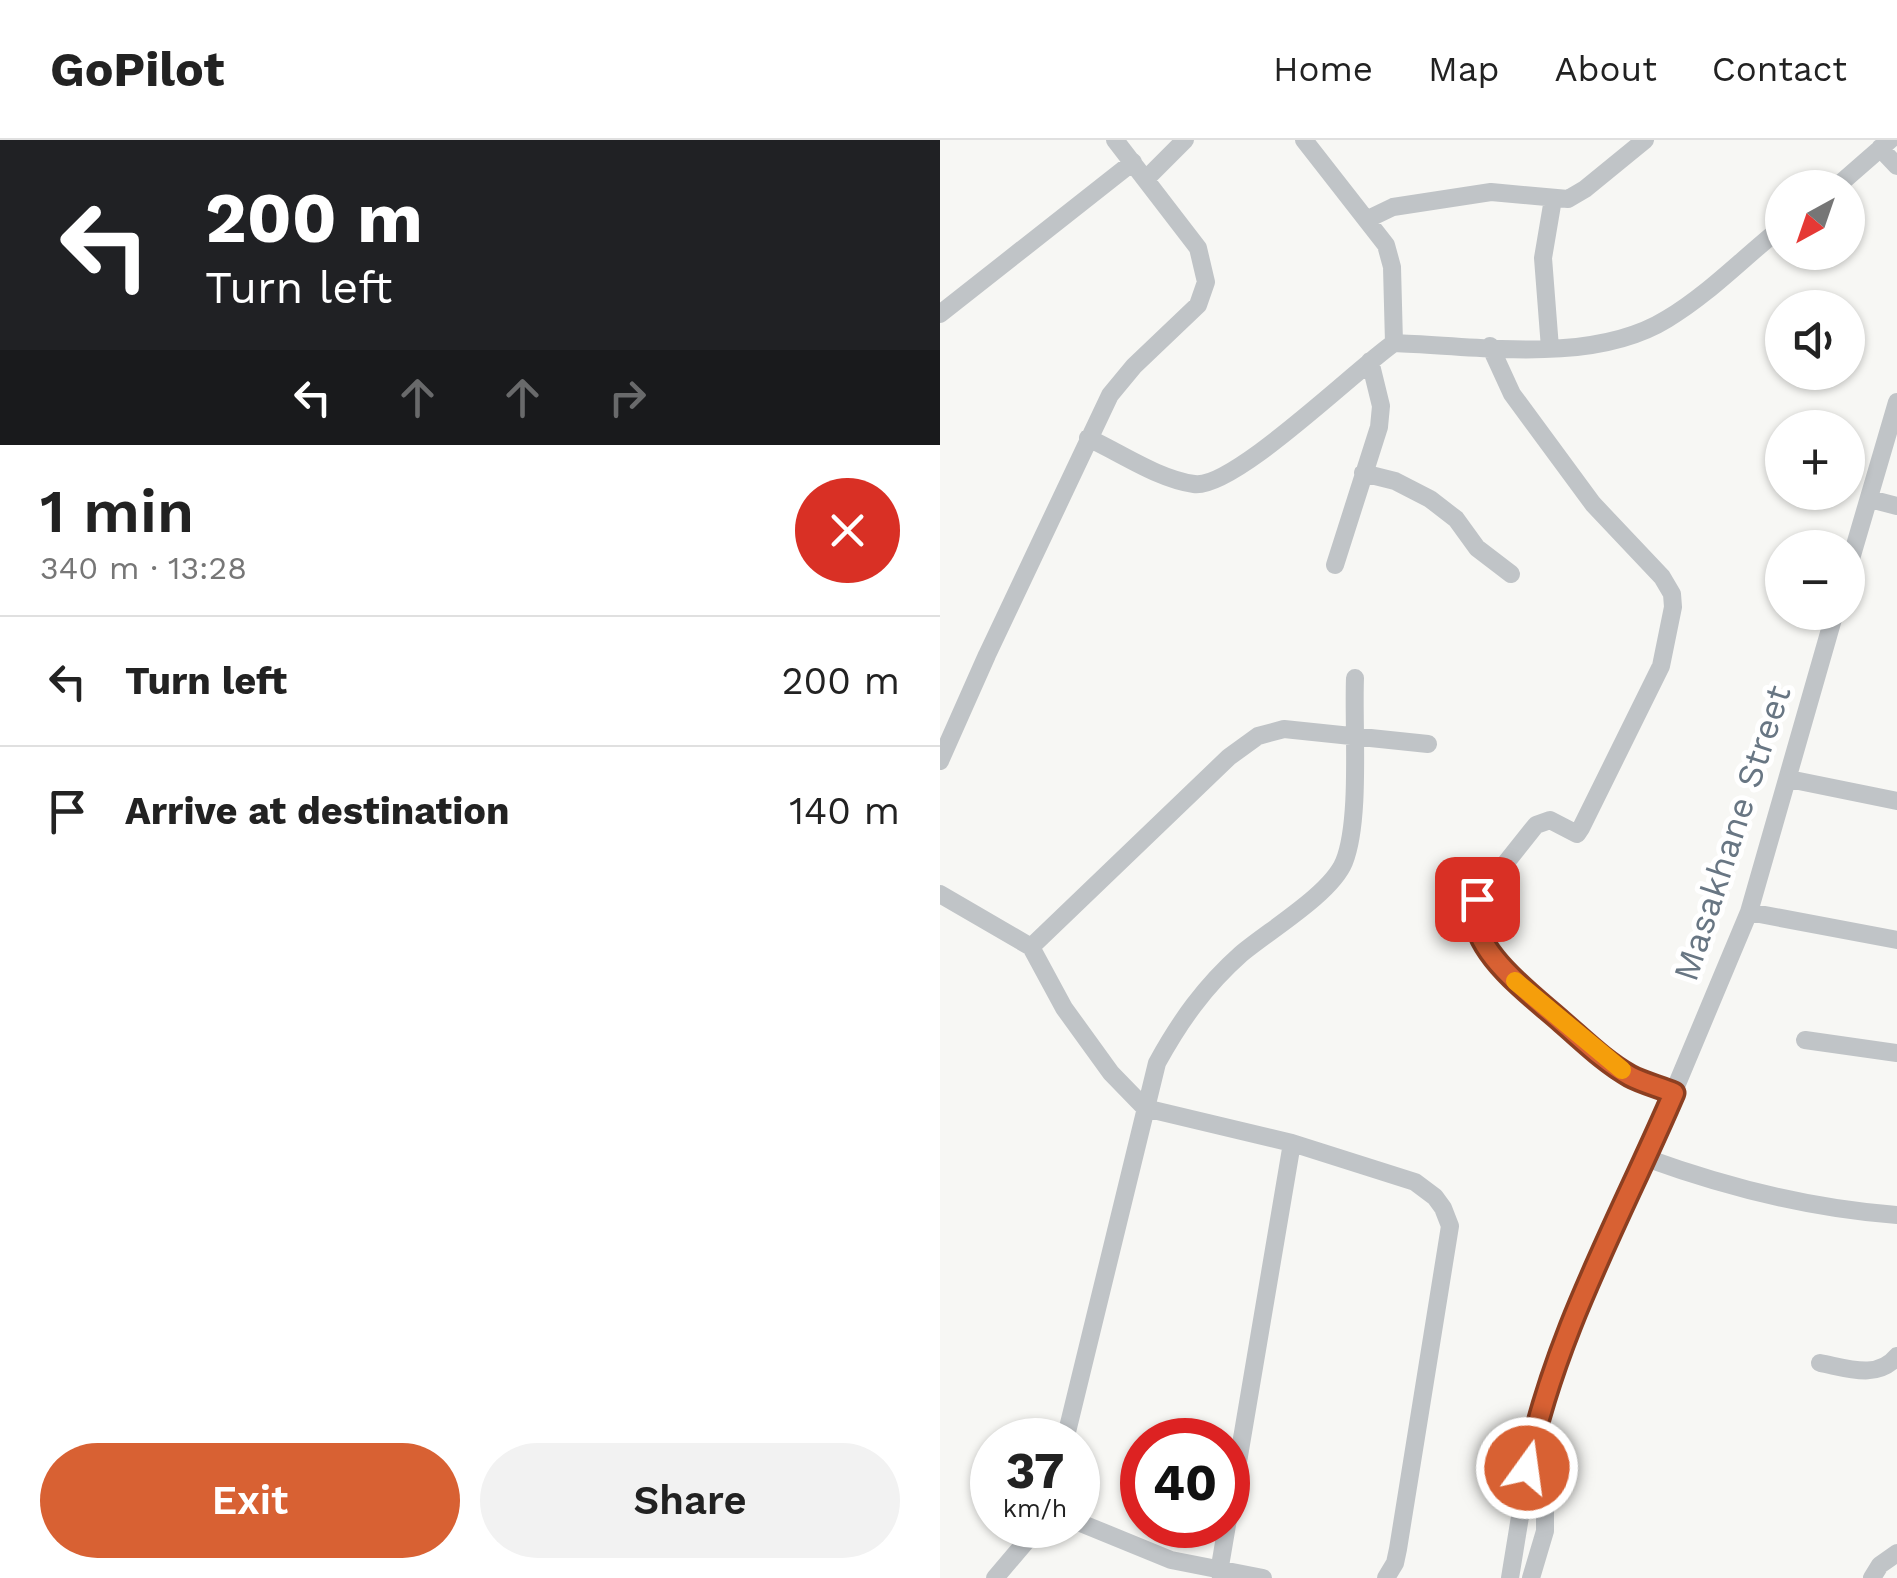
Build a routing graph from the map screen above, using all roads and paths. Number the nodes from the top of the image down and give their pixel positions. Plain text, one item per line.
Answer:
1 (1114, 140) edge
2 (1185, 140) edge
3 (1304, 140) edge
4 (1645, 140) edge
5 (1885, 144) edge
6 (1133, 162) junction
7 (1897, 166) edge
8 (1855, 170) edge
9 (1146, 179) junction
10 (1553, 199) junction
11 (1368, 219) junction
12 (1765, 241) edge
13 (940, 314) edge
14 (1394, 343) junction
15 (1490, 346) junction
16 (1550, 348) junction
17 (1370, 362) junction
18 (1897, 402) edge
19 (1088, 438) junction
20 (1363, 473) junction
21 (1870, 499) junction
22 (1897, 506) edge
23 (1860, 530) edge
24 (1335, 565) dead end
25 (1511, 574) dead end
26 (1829, 630) edge
27 (1355, 678) dead end
28 (1353, 736) junction
29 (1428, 744) dead end
30 (940, 761) edge
31 (1790, 779) junction
32 (1897, 801) edge
33 (940, 894) edge
34 (1749, 912) junction
35 (1897, 940) edge
36 (1031, 947) junction
37 (1806, 1040) dead end
38 (1896, 1048) edge
39 (1674, 1093) junction
40 (1145, 1108) junction
41 (1292, 1143) junction
42 (1646, 1158) junction
43 (1897, 1215) edge
44 (1897, 1356) edge
45 (1820, 1362) dead end
46 (1070, 1418) edge
47 (1245, 1418) edge
48 (1521, 1499) junction
49 (1100, 1531) edge
50 (1020, 1548) edge
51 (1223, 1548) edge
52 (1897, 1554) edge
53 (1219, 1572) junction
54 (995, 1578) edge
55 (1263, 1578) edge
56 (1386, 1578) edge
57 (1510, 1578) edge
58 (1532, 1578) edge
59 (1872, 1578) edge

1 - 6 street
2 - 9 street
3 - 11 street
4 - 10 street
5 - 7 street
5 - 8 street
6 - 9 street
6 - 13 street
9 - 19 street
10 - 11 street
10 - 16 street
11 - 14 street
12 - 16 street
14 - 15 street
14 - 17 street
15 - 16 street
15 - 39 street
17 - 19 street
17 - 20 street
18 - 21 street
19 - 30 street
20 - 24 street
20 - 25 street
21 - 22 street
21 - 23 street
26 - 31 street, Masakhane Street
27 - 28 street
28 - 29 street
28 - 36 street
28 - 40 street
31 - 32 street
31 - 34 street, Masakhane Street
33 - 36 street
34 - 35 street
34 - 39 street, Masakhane Street
36 - 40 street
37 - 38 street
39 - 42 street, Masakhane Street
40 - 41 street
40 - 46 street
41 - 47 street
41 - 56 street
42 - 43 street
42 - 48 street, Masakhane Street
44 - 45 street
48 - 57 street, Masakhane Street
48 - 58 street
49 - 53 street
50 - 54 street
51 - 53 street
52 - 59 street
53 - 55 street

